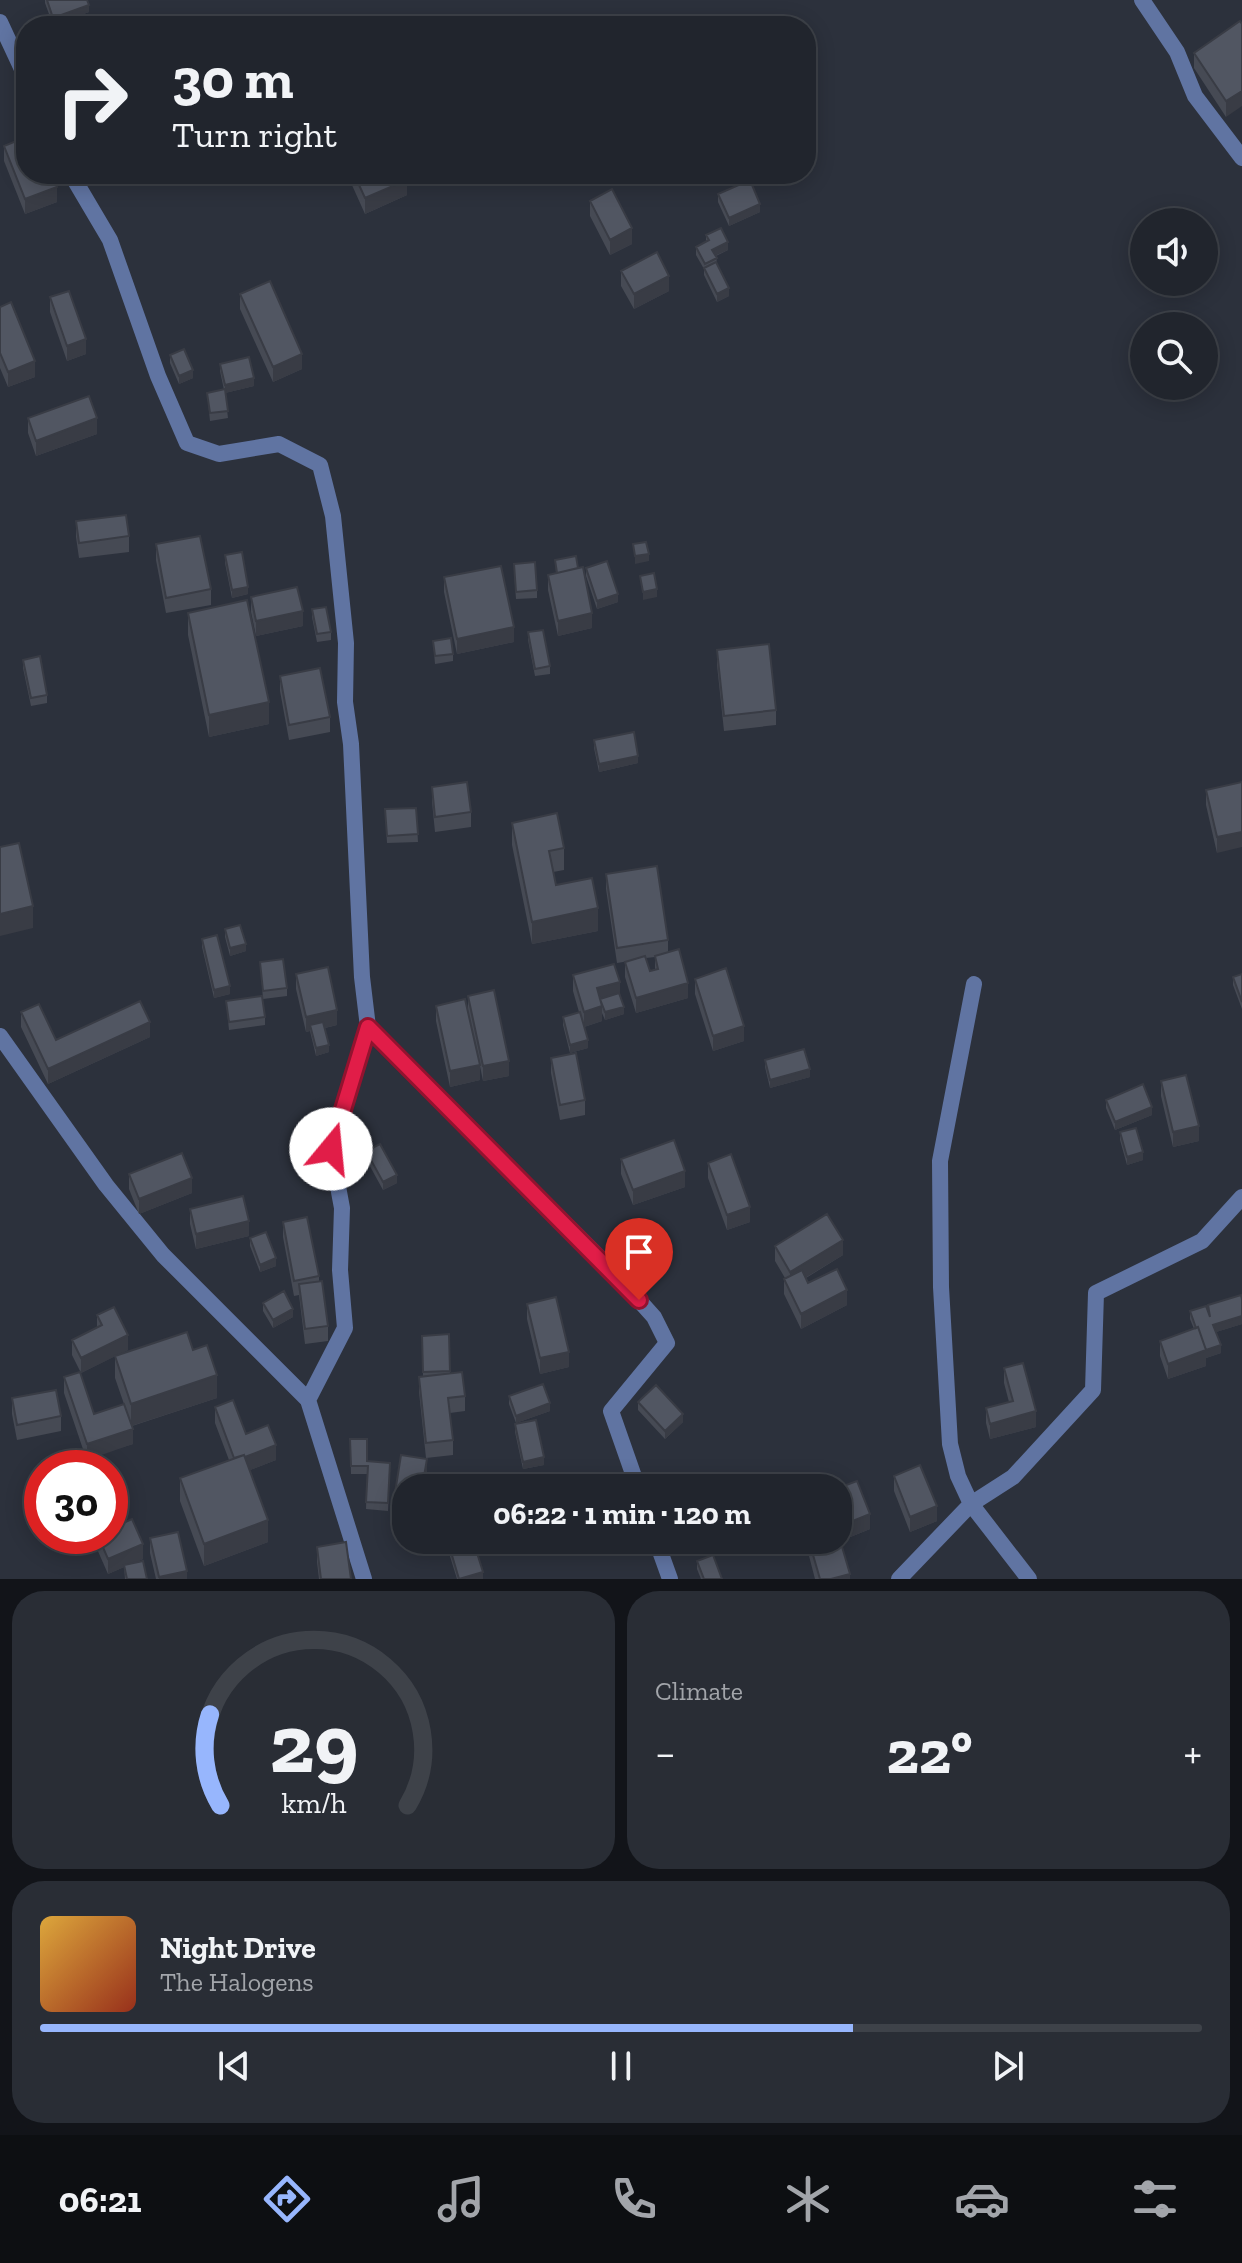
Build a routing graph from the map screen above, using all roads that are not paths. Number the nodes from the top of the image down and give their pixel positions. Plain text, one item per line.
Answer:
1 (1142, 0) edge
2 (0, 22) edge
3 (16, 56) edge
4 (1242, 158) edge
5 (77, 184) edge
6 (974, 984) dead end
7 (368, 1027) junction
8 (0, 1036) edge
9 (1242, 1197) edge
10 (308, 1400) junction
11 (633, 1474) edge
12 (971, 1504) junction
13 (661, 1554) edge
14 (364, 1579) edge
15 (670, 1579) edge
16 (899, 1579) edge
17 (1029, 1579) edge

1 - 4 street
2 - 3 street
5 - 7 street
6 - 12 street
7 - 10 street
7 - 11 street
8 - 10 street
9 - 12 street
10 - 14 street
12 - 16 street
12 - 17 street
13 - 15 street

